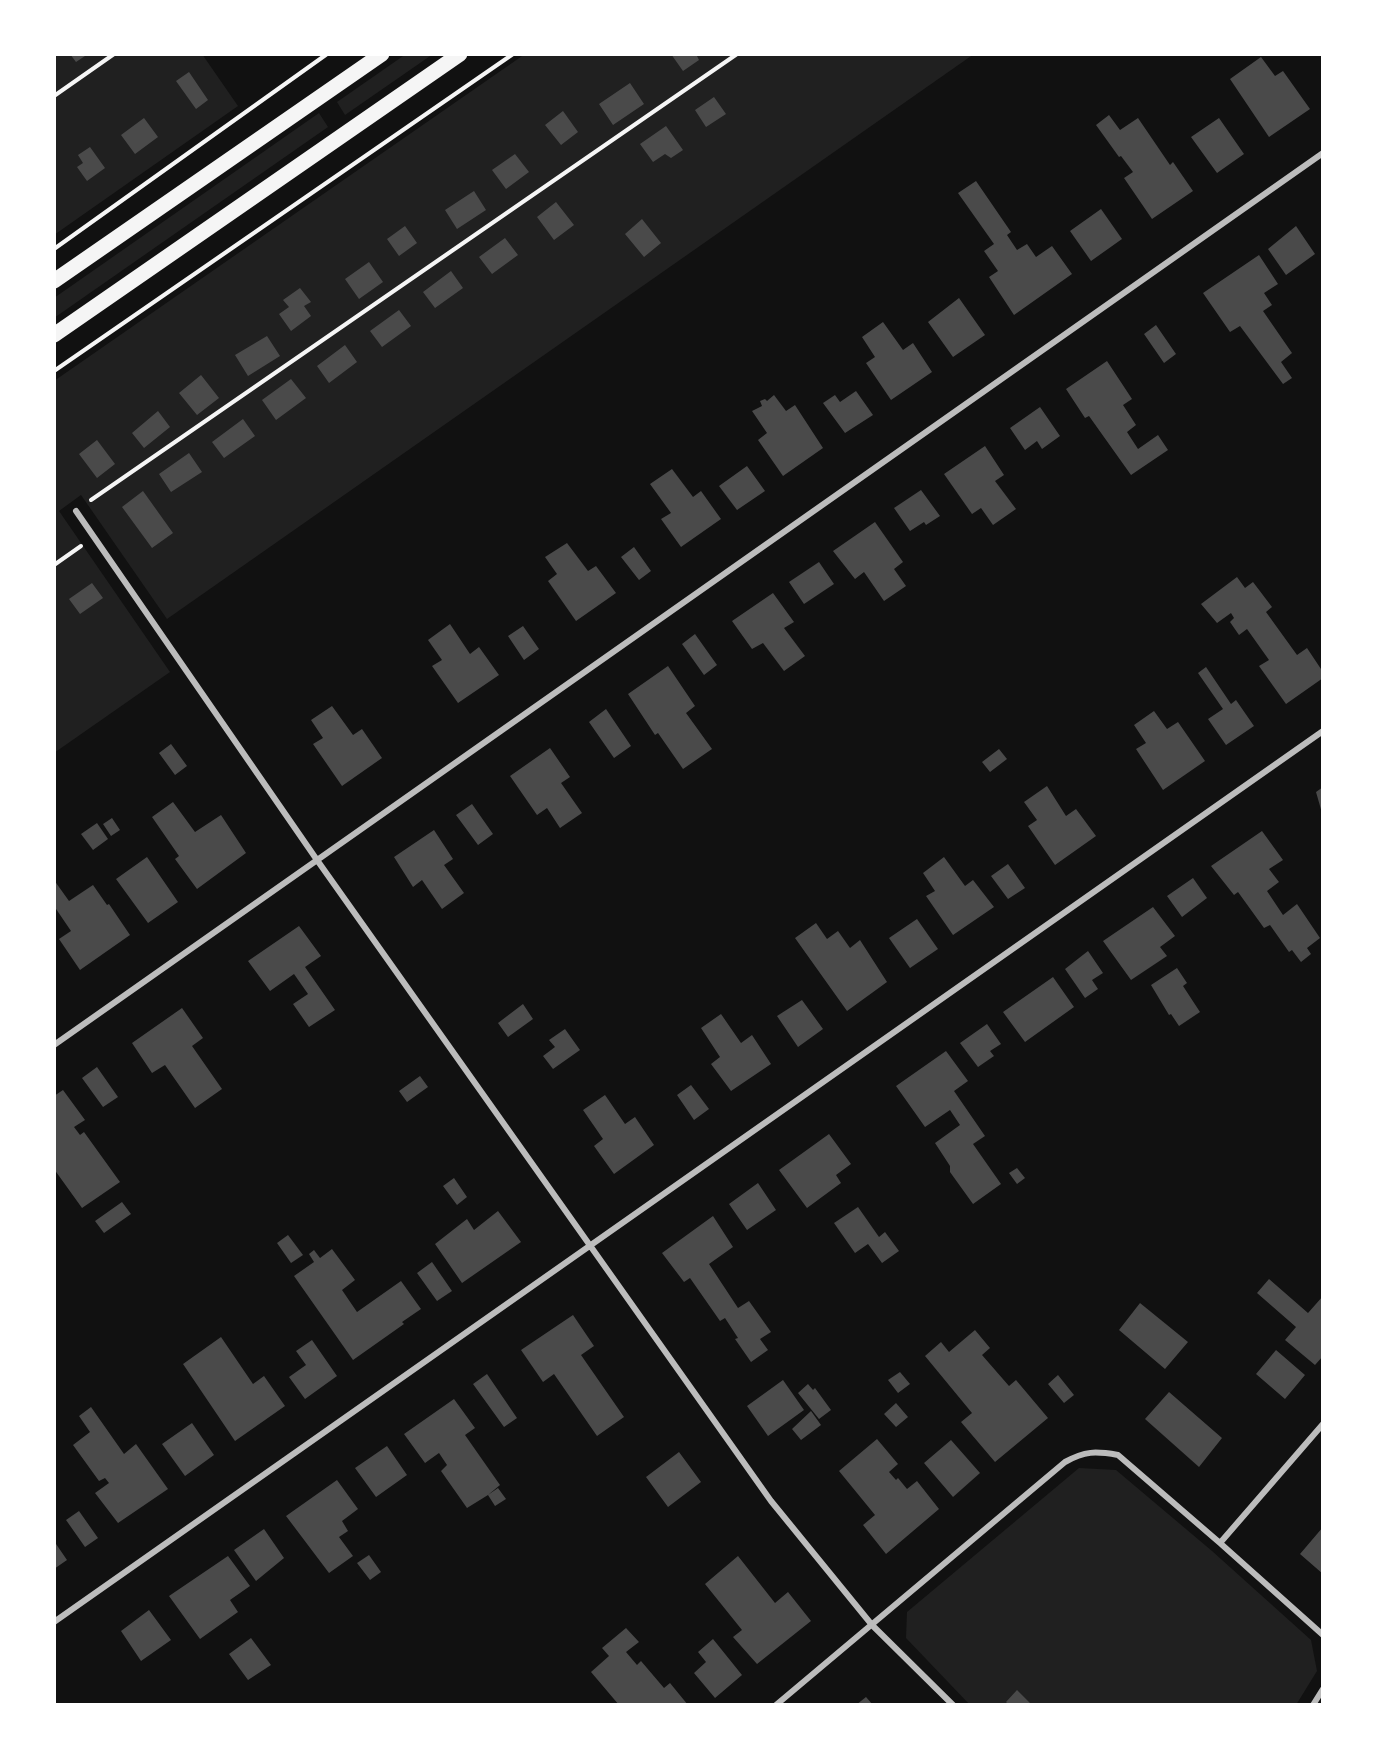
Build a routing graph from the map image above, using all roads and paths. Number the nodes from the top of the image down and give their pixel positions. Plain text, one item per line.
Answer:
1 (114, 54) edge
2 (327, 54) edge
3 (382, 54) edge
4 (460, 54) edge
5 (513, 54) edge
6 (737, 54) edge
7 (54, 96) edge
8 (1323, 153) edge
9 (54, 249) edge
10 (54, 281) edge
11 (54, 335) edge
12 (54, 371) edge
13 (76, 511) joint
14 (93, 536) junction
15 (54, 565) edge
16 (1323, 731) edge
17 (317, 860) junction
18 (54, 1045) edge
19 (589, 1246) junction
20 (1323, 1424) edge
21 (1220, 1543) junction
22 (54, 1622) edge
23 (872, 1625) junction
24 (1323, 1635) edge
25 (1323, 1689) edge
26 (776, 1705) edge
27 (953, 1705) edge
28 (1313, 1705) edge

1 - 7 path
2 - 9 path
3 - 10 main road
4 - 11 main road
5 - 12 path
6 - 13 path
8 - 17 street
13 - 14 street
14 - 15 path
14 - 17 street
16 - 19 street
17 - 18 street
17 - 19 street
19 - 22 street
19 - 23 street
20 - 21 street
21 - 23 street
21 - 24 street
23 - 26 street
23 - 27 street
25 - 28 street

